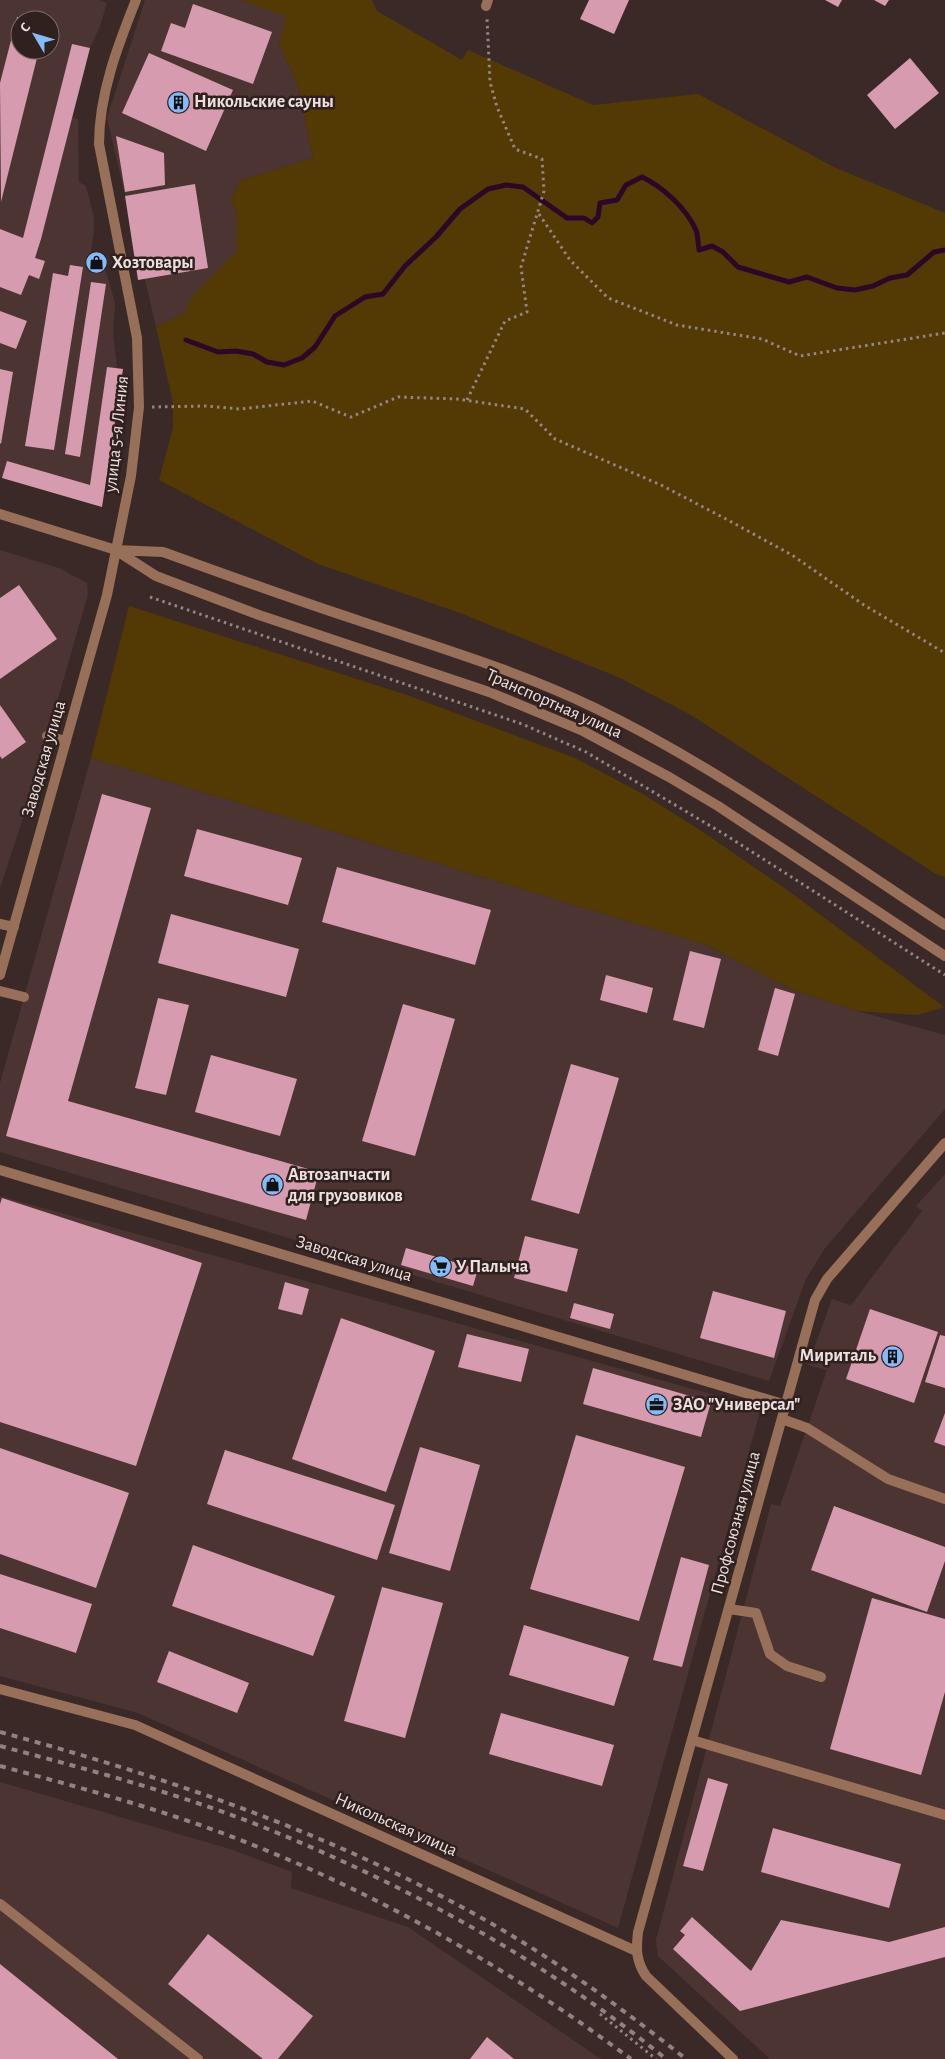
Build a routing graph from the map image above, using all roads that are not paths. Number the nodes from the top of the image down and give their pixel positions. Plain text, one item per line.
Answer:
1 (136, 0) edge
2 (0, 514) edge
3 (116, 550) junction
4 (47, 736) dead end
5 (66, 741) junction
6 (0, 924) edge
7 (945, 925) edge
8 (14, 927) junction
9 (945, 956) edge
10 (0, 975) edge
11 (0, 991) edge
12 (24, 997) dead end
13 (945, 1143) edge
14 (0, 1170) edge
15 (786, 1405) junction
16 (782, 1419) junction
17 (945, 1499) edge
18 (730, 1609) junction
19 (821, 1677) dead end
20 (0, 1689) edge
21 (692, 1740) junction
22 (945, 1815) edge
23 (0, 1904) edge
24 (636, 1951) junction
25 (198, 2059) edge
26 (733, 2059) edge

1 - 3 street, улица 5-я Линия
2 - 3 street, Транспортная улица
3 - 5 street, Заводская улица
3 - 7 street, Транспортная улица
3 - 9 street, Транспортная улица
4 - 5 street
5 - 8 street, Заводская улица
6 - 8 street
8 - 10 street, Заводская улица
11 - 12 street
13 - 15 street, Профсоюзная улица
14 - 15 street, Заводская улица
15 - 16 street, Профсоюзная улица
16 - 17 street
16 - 18 street, Профсоюзная улица
18 - 19 street
18 - 21 street, Профсоюзная улица
20 - 24 street, Никольская улица
21 - 22 street
21 - 24 street, Профсоюзная улица
23 - 25 street
24 - 26 street

